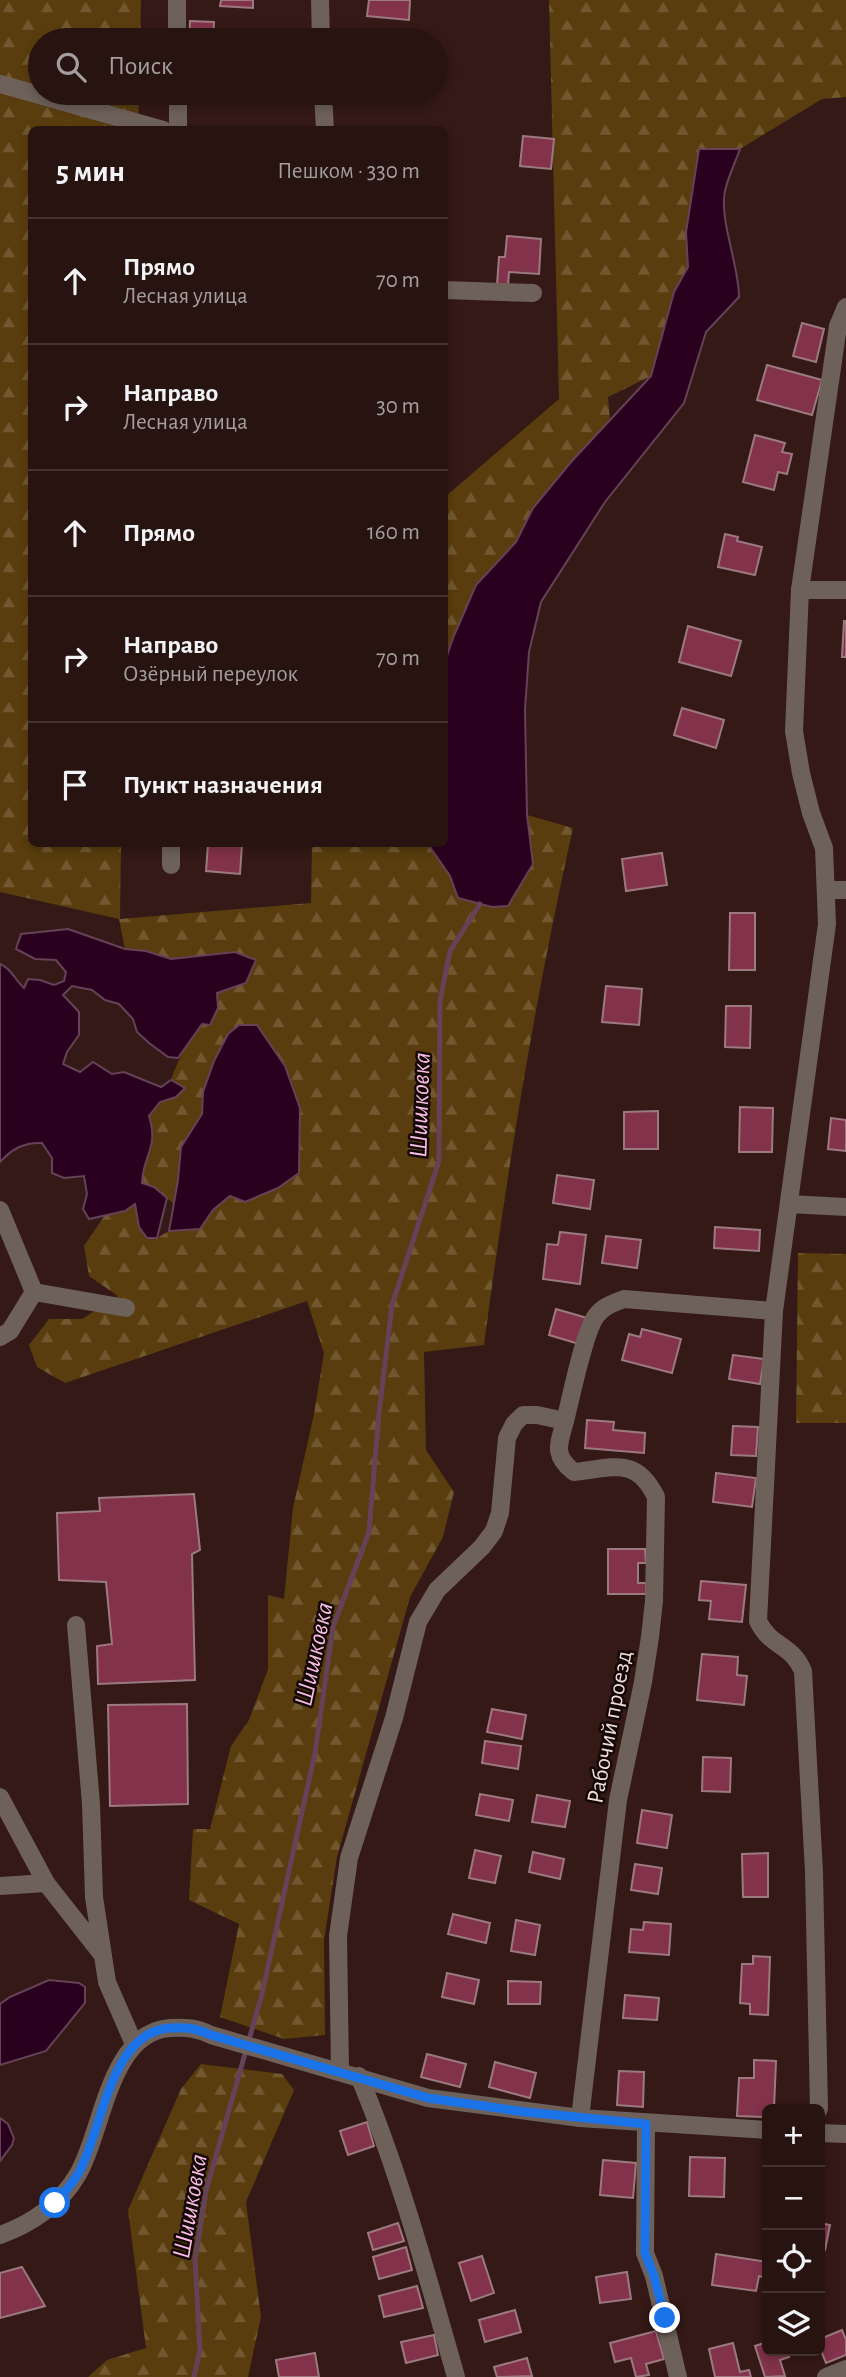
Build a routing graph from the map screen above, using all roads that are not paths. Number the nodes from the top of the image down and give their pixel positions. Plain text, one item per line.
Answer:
1 (177, 0) edge
2 (320, 0) edge
3 (177, 28) edge
4 (321, 28) edge
5 (0, 84) edge
6 (28, 92) edge
7 (74, 105) edge
8 (178, 105) edge
9 (324, 105) edge
10 (149, 126) edge
11 (178, 126) edge
12 (325, 126) edge
13 (448, 290) edge
14 (533, 293) dead end
15 (846, 307) edge
16 (800, 590) junction
17 (846, 590) edge
18 (171, 847) edge
19 (171, 865) dead end
20 (826, 890) junction
21 (846, 890) edge
22 (789, 1203) junction
23 (846, 1207) edge
24 (0, 1210) edge
25 (34, 1292) junction
26 (126, 1308) dead end
27 (774, 1311) junction
28 (0, 1337) edge
29 (565, 1421) junction
30 (76, 1625) dead end
31 (0, 1797) edge
32 (46, 1883) junction
33 (0, 1886) edge
34 (103, 1956) junction
35 (134, 2044) junction
36 (340, 2072) junction
37 (359, 2076) junction
38 (818, 2104) edge
39 (580, 2118) junction
40 (646, 2124) junction
41 (762, 2130) edge
42 (825, 2133) edge
43 (846, 2134) edge
44 (0, 2235) edge
45 (846, 2370) edge
46 (456, 2377) edge
47 (678, 2377) edge
48 (826, 2377) edge

1 - 3 street
2 - 4 street
5 - 6 street
7 - 10 street
8 - 11 street
9 - 12 street
13 - 14 street
15 - 16 street
16 - 17 street
16 - 20 street
18 - 19 street
20 - 21 street
20 - 22 street
22 - 23 street
22 - 27 street
24 - 25 street
25 - 26 street
25 - 28 street
27 - 29 street
27 - 38 street
29 - 36 street
29 - 39 street, Рабочий проезд
30 - 34 street
31 - 32 street
32 - 33 street
32 - 34 street
34 - 35 street
35 - 36 street
35 - 44 street
36 - 37 street
37 - 39 street
37 - 46 street
39 - 40 street
40 - 41 street
40 - 47 street
42 - 43 street
45 - 48 street

